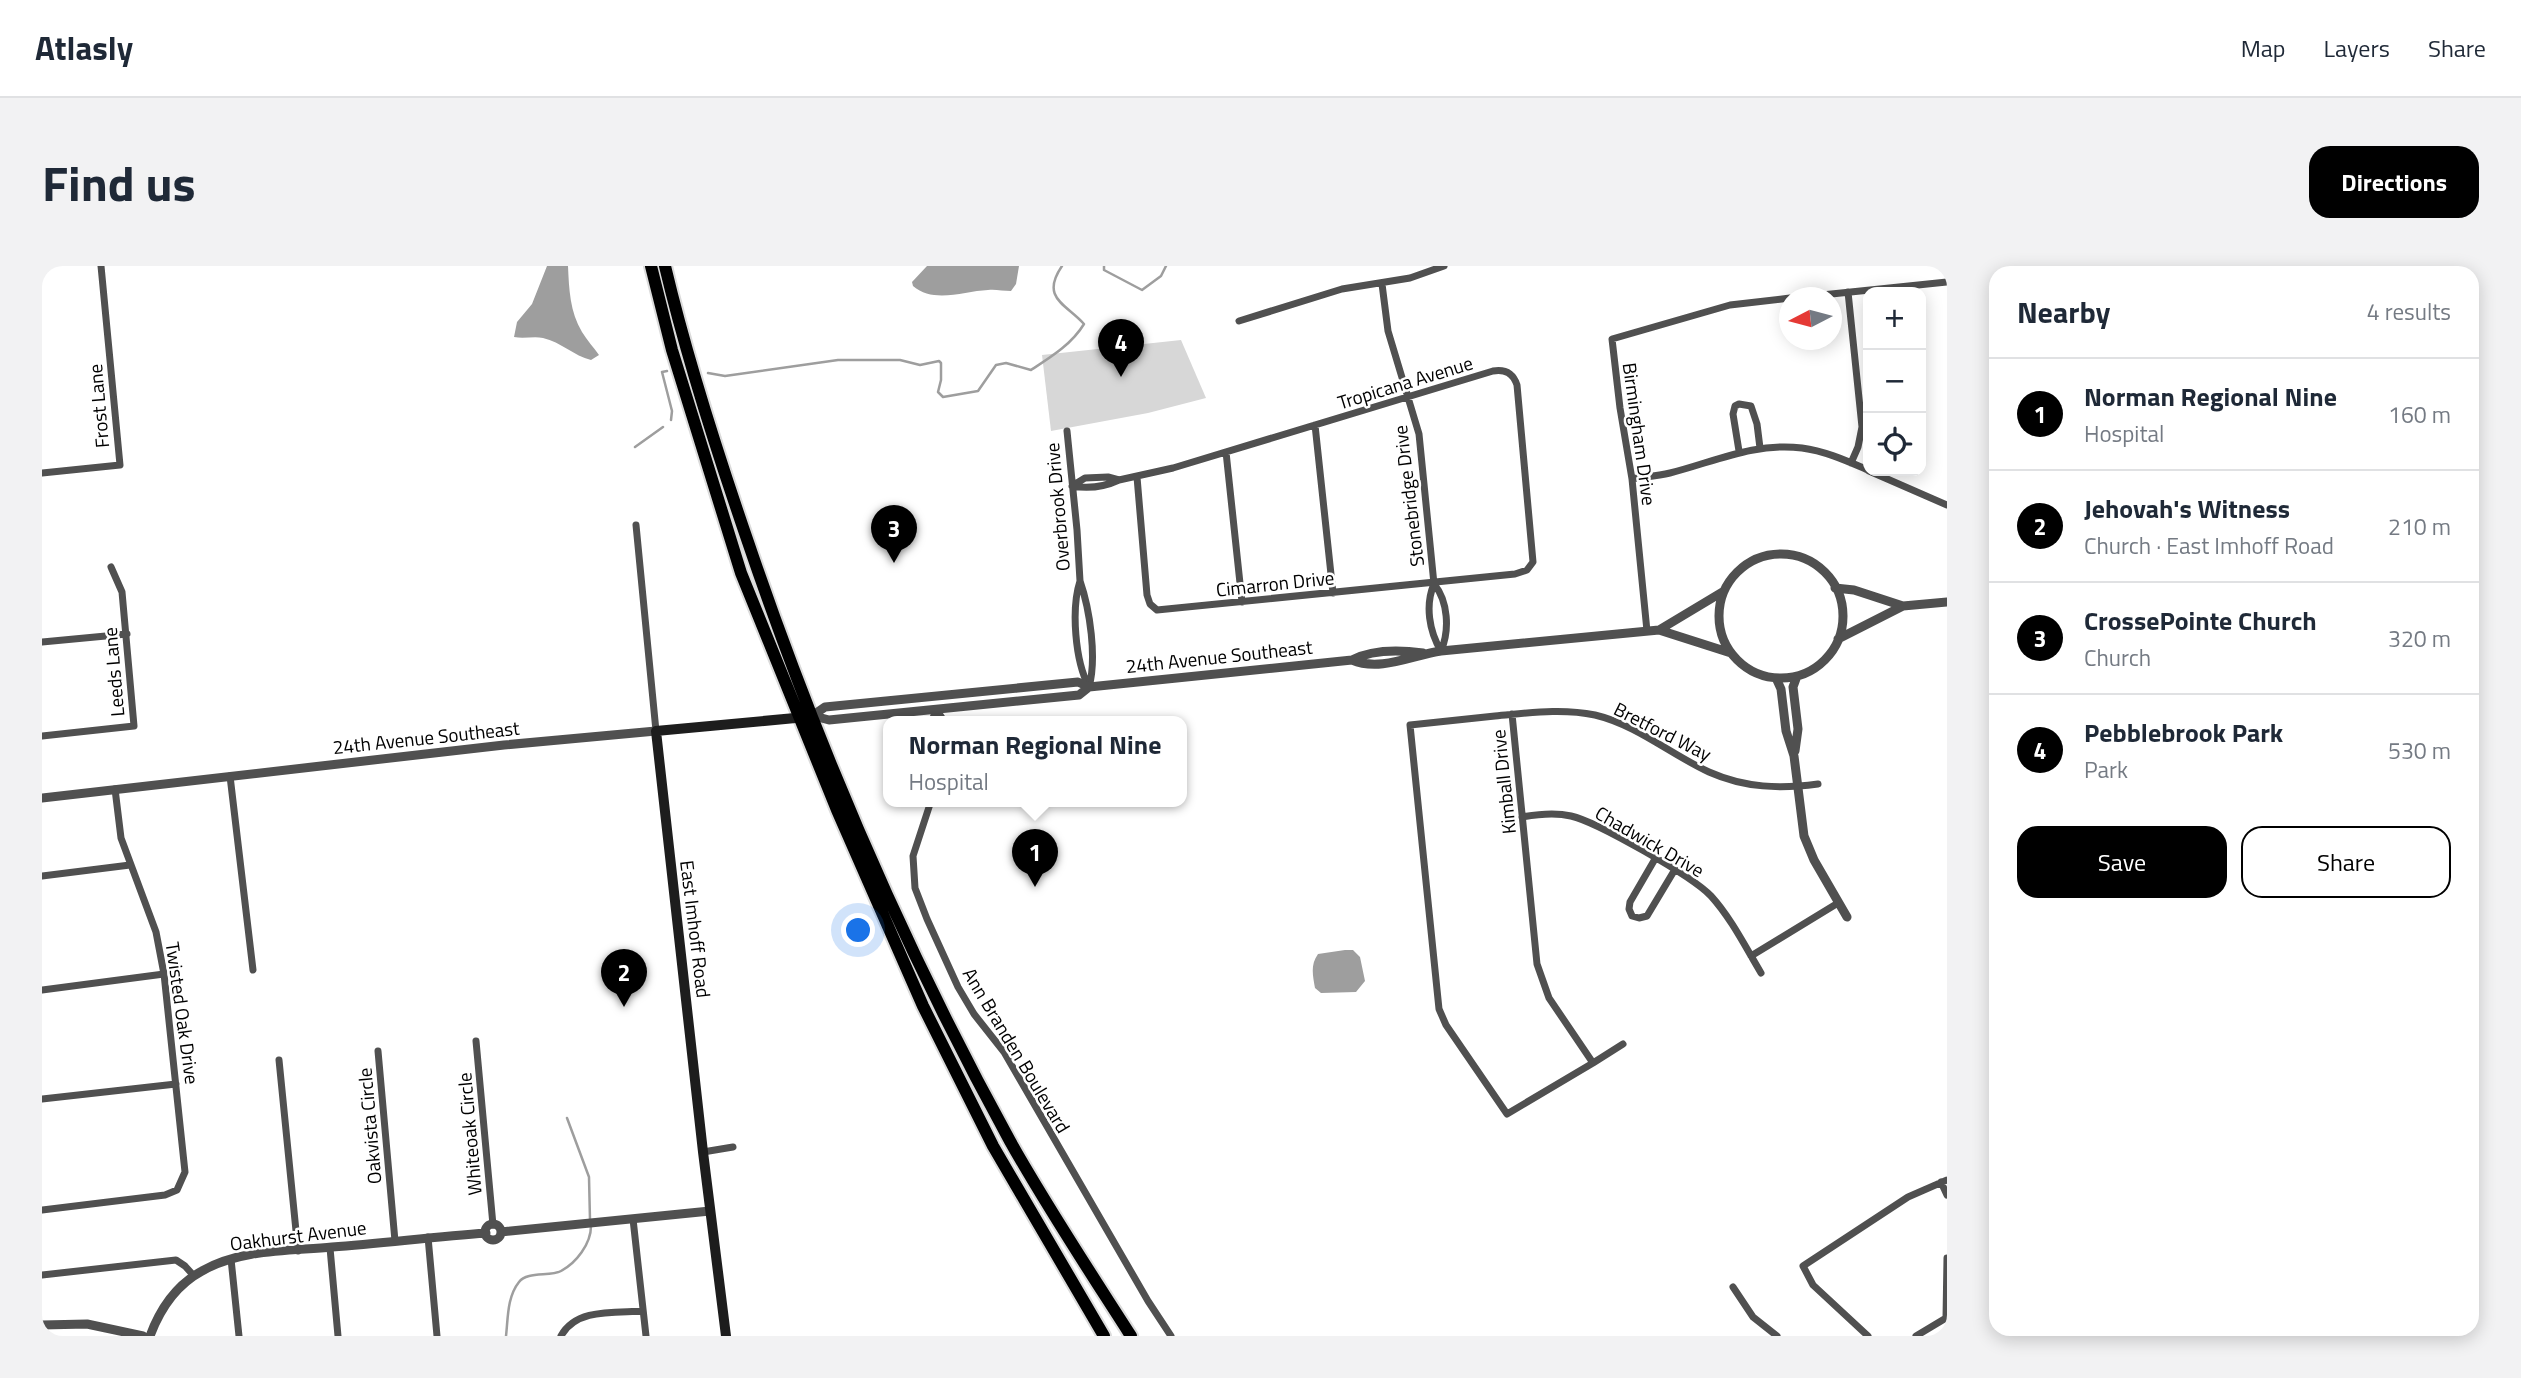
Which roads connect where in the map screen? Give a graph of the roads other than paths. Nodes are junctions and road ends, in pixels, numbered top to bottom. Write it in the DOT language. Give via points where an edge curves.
graph roads {
  1 [pos="102,266"];
  2 [pos="651,266"];
  3 [pos="665,266"];
  4 [pos="1444,266"];
  5 [pos="1947,282"];
  6 [pos="1382,284"];
  7 [pos="1848,292"];
  8 [pos="1842,293"];
  9 [pos="1779,299"];
  10 [pos="1239,321"];
  11 [pos="1408,397"];
  12 [pos="1315,425"];
  13 [pos="1066,431"];
  14 [pos="1760,448"];
  15 [pos="1226,452"];
  16 [pos="1739,452"];
  17 [pos="1851,463"];
  18 [pos="1863,468"];
  19 [pos="42,473"];
  20 [pos="1880,476"];
  21 [pos="1137,477"];
  22 [pos="1632,479"];
  23 [pos="1072,486"];
  24 [pos="1947,505"];
  25 [pos="636,525"];
  26 [pos="111,567"];
  27 [pos="1531,567"];
  28 [pos="1080,581"];
  29 [pos="1434,584"];
  30 [pos="1835,588"];
  31 [pos="1724,591"];
  32 [pos="1333,593"];
  33 [pos="1242,602"];
  34 [pos="1947,602"];
  35 [pos="1903,606"];
  36 [pos="1659,630"];
  37 [pos="1647,631"];
  38 [pos="127,634"];
  39 [pos="1838,639"];
  40 [pos="42,642"];
  41 [pos="1441,650"];
  42 [pos="1731,653"];
  43 [pos="1797,676"];
  44 [pos="1776,678"];
  45 [pos="1088,687"];
  46 [pos="936,709"];
  47 [pos="1512,714"];
  48 [pos="934,716"];
  49 [pos="941,716"];
  50 [pos="808,717"];
  51 [pos="656,731"];
  52 [pos="42,736"];
  53 [pos="1794,756"];
  54 [pos="230,776"];
  55 [pos="1818,784"];
  56 [pos="1797,787"];
  57 [pos="115,789"];
  58 [pos="42,798"];
  59 [pos="929,807"];
  60 [pos="1522,817"];
  61 [pos="1655,859"];
  62 [pos="130,865"];
  63 [pos="1674,871"];
  64 [pos="42,876"];
  65 [pos="1838,903"];
  66 [pos="1847,917"];
  67 [pos="1751,956"];
  68 [pos="253,970"];
  69 [pos="1761,973"];
  70 [pos="164,974"];
  71 [pos="42,990"];
  72 [pos="476,1041"];
  73 [pos="1623,1044"];
  74 [pos="378,1051"];
  75 [pos="279,1060"];
  76 [pos="1593,1063"];
  77 [pos="177,1084"];
  78 [pos="42,1099"];
  79 [pos="733,1147"];
  80 [pos="703,1152"];
  81 [pos="1944,1181"];
  82 [pos="1947,1195"];
  83 [pos="42,1210"];
  84 [pos="710,1211"];
  85 [pos="634,1219"];
  86 [pos="497,1228"];
  87 [pos="428,1237"];
  88 [pos="395,1241"];
  89 [pos="330,1248"];
  90 [pos="298,1251"];
  91 [pos="1947,1258"];
  92 [pos="231,1259"];
  93 [pos="42,1275"];
  94 [pos="194,1276"];
  95 [pos="1733,1287"];
  96 [pos="643,1311"];
  97 [pos="1947,1314"];
  98 [pos="42,1325"];
  99 [pos="143,1336"];
  100 [pos="150,1336"];
  101 [pos="239,1336"];
  102 [pos="338,1336"];
  103 [pos="437,1336"];
  104 [pos="561,1336"];
  105 [pos="646,1336"];
  106 [pos="726,1336"];
  107 [pos="1104,1336"];
  108 [pos="1131,1336"];
  109 [pos="1171,1336"];
  110 [pos="1777,1336"];
  111 [pos="1868,1336"];
  112 [pos="1916,1336"];
  1 -- 19 [label="street, Frost Lane" via="120,465"];
  2 -- 50 [label="highway" via="671,350 741,573"];
  3 -- 50 [label="highway" via="733,498"];
  4 -- 6 [label="street"];
  5 -- 7 [label="street, Birmingham Drive"];
  6 -- 10 [label="street" via="1342,289"];
  6 -- 11 [label="street, Stonebridge Drive" via="1388,331"];
  7 -- 8 [label="street, Birmingham Drive"];
  7 -- 17 [label="street" via="1862,427"];
  9 -- 22 [label="street, Birmingham Drive" via="1730,304 1612,339"];
  11 -- 12 [label="street, Tropicana Avenue"];
  11 -- 27 [label="street, Tropicana Avenue" via="1493,371 1513,375 1534,546"];
  11 -- 29 [label="street, Stonebridge Drive" via="1420,442"];
  12 -- 15 [label="street, Tropicana Avenue"];
  12 -- 32 [label="street"];
  13 -- 23 [label="street, Overbrook Drive"];
  14 -- 16 [label="street"];
  14 -- 16 [label="street" via="1751,406 1739,404 1733,414"];
  14 -- 17 [label="street" via="1801,448"];
  15 -- 21 [label="street, Tropicana Avenue"];
  15 -- 33 [label="street"];
  16 -- 22 [label="street"];
  17 -- 18 [label="street"];
  20 -- 24 [label="street"];
  21 -- 23 [label="street, Tropicana Avenue" via="1109,485"];
  21 -- 33 [label="street, Cimarron Drive" via="1147,595 1153,608 1162,611"];
  22 -- 37 [label="street, Birmingham Drive"];
  23 -- 28 [label="street, Overbrook Drive"];
  25 -- 51 [label="street, East Imhoff Road"];
  26 -- 38 [label="street, Leeds Lane" via="122,592"];
  27 -- 29 [label="street, Cimarron Drive" via="1515,574"];
  28 -- 45 [label="street, Overbrook Drive" via="1093,671"];
  28 -- 45 [label="street, Overbrook Drive" via="1075,612 1081,672"];
  29 -- 32 [label="street, Cimarron Drive"];
  29 -- 41 [label="street, Stonebridge Drive" via="1429,597 1432,636"];
  29 -- 41 [label="street, Stonebridge Drive" via="1443,595 1447,637"];
  30 -- 31 [label="street, 24th Avenue Southeast" via="1807,561 1773,555 1745,566"];
  30 -- 35 [label="street, 24th Avenue Southeast"];
  30 -- 39 [label="street" via="1842,617"];
  31 -- 36 [label="street, 24th Avenue Southeast"];
  31 -- 42 [label="street" via="1719,618"];
  32 -- 33 [label="street, Cimarron Drive"];
  34 -- 35 [label="street, 24th Avenue Southeast"];
  35 -- 39 [label="street, 24th Avenue Southeast"];
  36 -- 37 [label="street, 24th Avenue Southeast"];
  36 -- 42 [label="street, 24th Avenue Southeast"];
  37 -- 41 [label="street, 24th Avenue Southeast"];
  38 -- 40 [label="street"];
  38 -- 52 [label="street, Leeds Lane" via="134,726"];
  39 -- 43 [label="street, 24th Avenue Southeast" via="1820,664"];
  41 -- 45 [label="street, 24th Avenue Southeast" via="1365,653 1352,660"];
  42 -- 44 [label="street, 24th Avenue Southeast" via="1751,671"];
  43 -- 44 [label="street, 24th Avenue Southeast"];
  43 -- 53 [label="street" via="1793,687 1798,729"];
  44 -- 53 [label="street"];
  45 -- 46 [label="street, 24th Avenue Southeast" via="1080,695"];
  45 -- 50 [label="street, 24th Avenue Southeast" via="1078,682 825,708"];
  46 -- 48 [label="street"];
  46 -- 49 [label="street"];
  46 -- 50 [label="street, 24th Avenue Southeast" via="830,720"];
  47 -- 56 [label="street, Bretford Way" via="1556,710 1596,716 1632,729 1723,777 1753,786"];
  47 -- 60 [label="street, Kimball Drive"];
  47 -- 76 [label="street, Bretford Way" via="1410,725 1439,1009 1507,1114"];
  50 -- 51 [label="main road, 24th Avenue Southeast"];
  50 -- 107 [label="highway" via="878,904 935,1030 992,1146"];
  50 -- 108 [label="highway" via="862,841 981,1086 1011,1143"];
  51 -- 54 [label="street, 24th Avenue Southeast"];
  51 -- 80 [label="main road, East Imhoff Road"];
  53 -- 56 [label="street"];
  54 -- 57 [label="street, 24th Avenue Southeast"];
  54 -- 68 [label="street"];
  55 -- 56 [label="street, Bretford Way"];
  56 -- 65 [label="street" via="1808,847"];
  57 -- 58 [label="street, 24th Avenue Southeast"];
  57 -- 62 [label="street, Twisted Oak Drive" via="121,838"];
  59 -- 109 [label="street, Ann Branden Boulevard" via="913,856 915,888 958,987 1004,1052"];
  60 -- 61 [label="street, Chadwick Drive" via="1574,816"];
  60 -- 76 [label="street, Kimball Drive" via="1537,964 1549,998"];
  61 -- 63 [label="street, Chadwick Drive"];
  61 -- 63 [label="street" via="1630,902 1632,916 1647,916"];
  62 -- 64 [label="street"];
  62 -- 70 [label="street, Twisted Oak Drive" via="156,932"];
  63 -- 67 [label="street, Chadwick Drive" via="1713,899"];
  65 -- 66 [label="street"];
  65 -- 67 [label="street"];
  67 -- 69 [label="street, Chadwick Drive"];
  70 -- 71 [label="street"];
  70 -- 77 [label="street, Twisted Oak Drive"];
  72 -- 86 [label="street, Whiteoak Circle"];
  73 -- 76 [label="street"];
  74 -- 88 [label="street, Oakvista Circle"];
  75 -- 90 [label="street"];
  77 -- 78 [label="street"];
  77 -- 83 [label="street, Twisted Oak Drive" via="185,1172 177,1189 165,1195"];
  79 -- 80 [label="street"];
  80 -- 84 [label="main road, East Imhoff Road"];
  81 -- 82 [label="street"];
  81 -- 111 [label="street" via="1908,1197 1803,1266 1813,1285"];
  84 -- 85 [label="street"];
  84 -- 106 [label="main road, East Imhoff Road"];
  85 -- 86 [label="street"];
  85 -- 96 [label="street"];
  86 -- 87 [label="street, Oakhurst Avenue" via="488,1227 486,1233"];
  87 -- 88 [label="street, Oakhurst Avenue"];
  87 -- 103 [label="street"];
  88 -- 89 [label="street, Oakhurst Avenue"];
  89 -- 90 [label="street, Oakhurst Avenue"];
  89 -- 102 [label="street"];
  90 -- 92 [label="street, Oakhurst Avenue"];
  91 -- 97 [label="street"];
  92 -- 94 [label="street, Oakhurst Avenue"];
  92 -- 101 [label="street"];
  93 -- 94 [label="street" via="176,1260"];
  94 -- 100 [label="street, Oakhurst Avenue" via="173,1294"];
  95 -- 110 [label="street" via="1753,1317"];
  96 -- 104 [label="street" via="584,1316 566,1327"];
  96 -- 105 [label="street"];
  97 -- 112 [label="street"];
  98 -- 99 [label="street" via="87,1324"];
}
